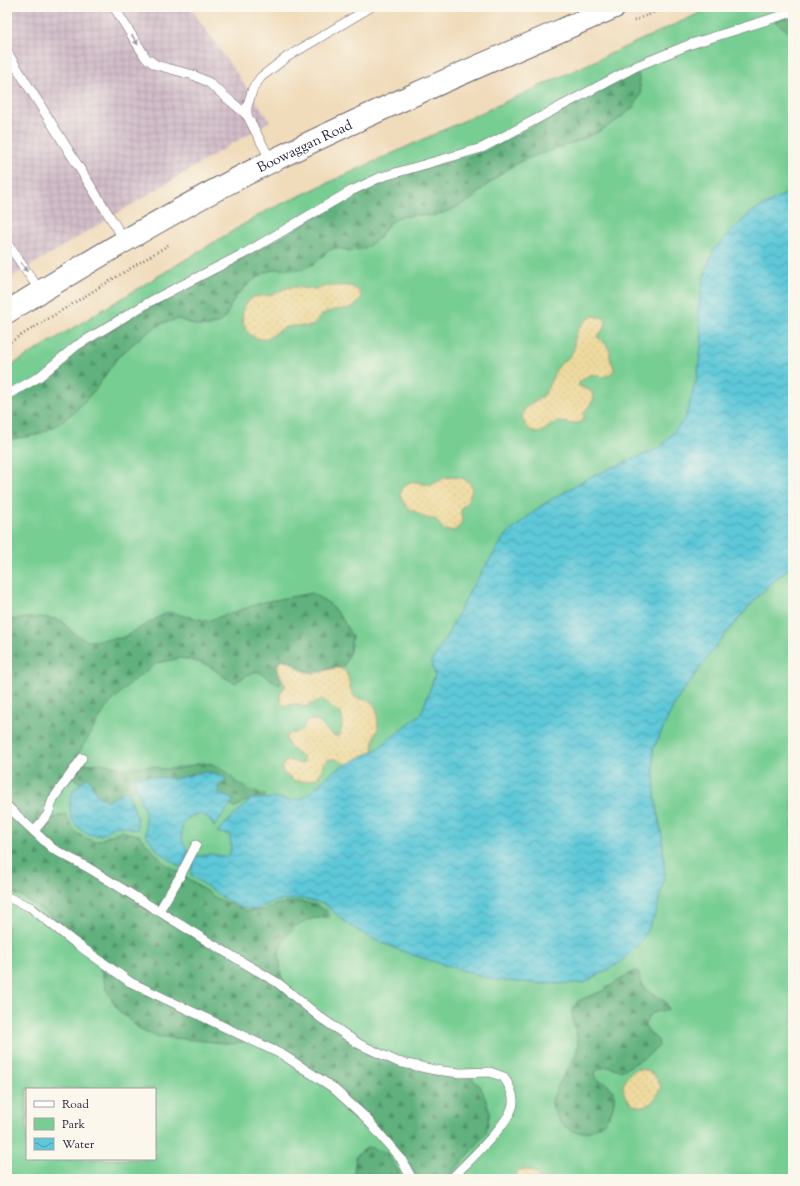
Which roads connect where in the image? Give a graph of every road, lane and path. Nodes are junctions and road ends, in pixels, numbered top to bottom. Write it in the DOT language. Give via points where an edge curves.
graph roads {
  1 [pos="114,7"];
  2 [pos="371,7"];
  3 [pos="615,7"];
  4 [pos="667,7"];
  5 [pos="793,12"];
  6 [pos="633,22"];
  7 [pos="7,52"];
  8 [pos="247,115"];
  9 [pos="271,162"];
  10 [pos="125,241"];
  11 [pos="7,243"];
  12 [pos="172,243"];
  13 [pos="41,292"];
  14 [pos="7,312"];
  15 [pos="7,344"];
  16 [pos="7,395"];
  17 [pos="82,758"];
  18 [pos="7,806"];
  19 [pos="34,831"];
  20 [pos="196,846"];
  21 [pos="7,897"];
  22 [pos="159,911"];
  23 [pos="412,1178"];
  24 [pos="451,1179"];
  1 -- 8 [label="lane, one-way" via="146,58 208,82"];
  2 -- 8 [label="lane" via="287,57 261,77 253,88"];
  3 -- 9 [label="main road, Boowaggan Road" via="447,80"];
  4 -- 6 [label="path"];
  5 -- 16 [label="lane" via="691,44 637,66 482,148 381,177 351,191 247,252 151,301 76,346 39,377"];
  7 -- 10 [label="lane"];
  8 -- 9 [label="lane"];
  9 -- 10 [label="main road, Boowaggan Road"];
  10 -- 13 [label="main road, Boowaggan Road"];
  11 -- 13 [label="lane, one-way"];
  12 -- 15 [label="path"];
  13 -- 14 [label="main road, Boowaggan Road"];
  17 -- 19 [label="lane" via="53,799 48,814"];
  18 -- 19 [label="lane"];
  19 -- 22 [label="lane" via="52,849"];
  20 -- 22 [label="lane"];
  21 -- 23 [label="lane" via="30,907 130,982 283,1055 332,1087 365,1117 401,1159"];
  22 -- 24 [label="lane" via="278,983 321,1018 372,1050 398,1062 435,1070 460,1073 490,1072 504,1078 512,1091 513,1104 509,1116"];
}
